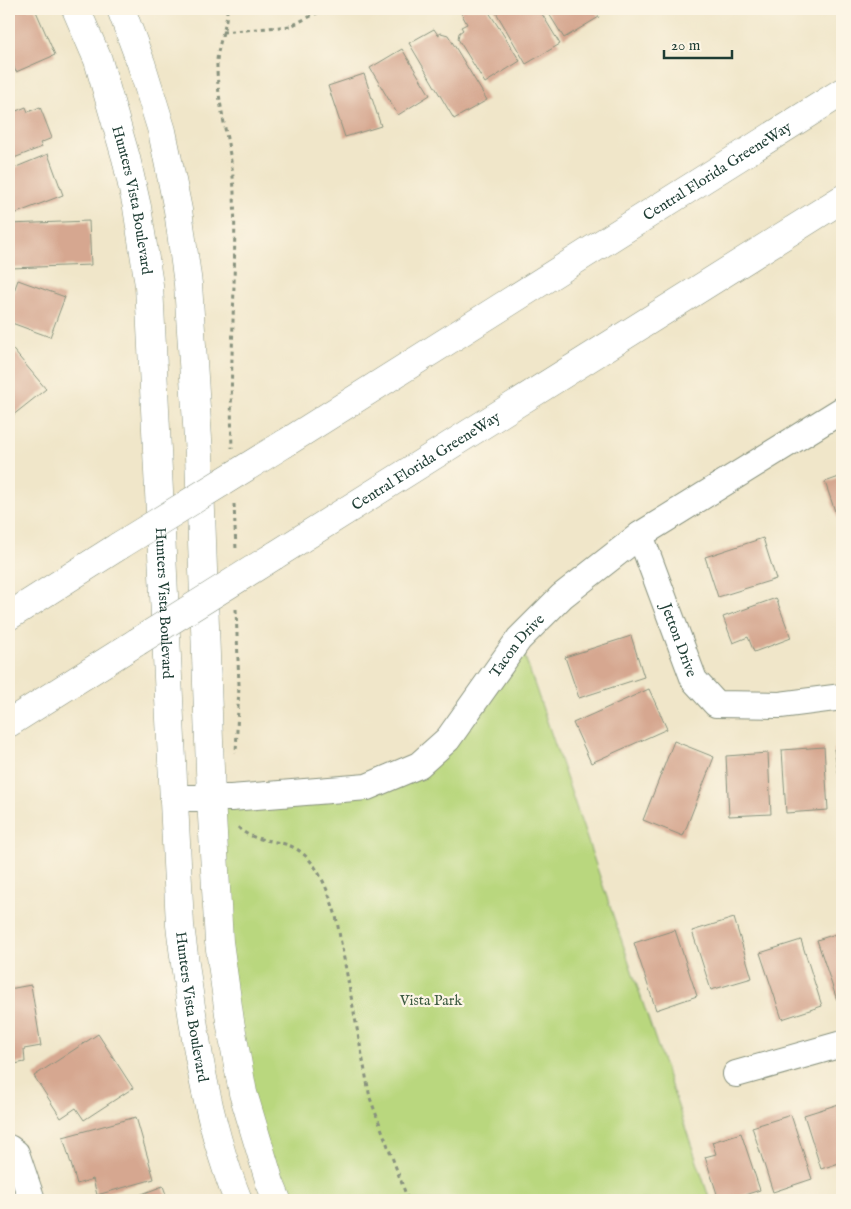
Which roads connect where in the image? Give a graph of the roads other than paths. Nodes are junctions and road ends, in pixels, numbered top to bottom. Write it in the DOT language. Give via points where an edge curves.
graph roads {
  1 [pos="76,9"];
  2 [pos="121,9"];
  3 [pos="842,92"];
  4 [pos="842,199"];
  5 [pos="842,410"];
  6 [pos="640,535"];
  7 [pos="9,616"];
  8 [pos="842,697"];
  9 [pos="9,723"];
  10 [pos="174,798"];
  11 [pos="221,798"];
  12 [pos="842,1044"];
  13 [pos="736,1074"];
  14 [pos="9,1148"];
  15 [pos="32,1200"];
  16 [pos="238,1200"];
  17 [pos="277,1200"];
  1 -- 10 [label="main road, Hunters Vista Boulevard" via="98,60 126,158 149,285"];
  2 -- 11 [label="main road" via="162,131 178,210 188,284"];
  3 -- 7 [label="main road, Central Florida GreeneWay, bridge"];
  4 -- 9 [label="main road, Central Florida GreeneWay, bridge"];
  5 -- 6 [label="street, Tacon Drive"];
  6 -- 8 [label="street, Jetton Drive" via="694,680 716,704 780,705"];
  6 -- 11 [label="street, Tacon Drive" via="562,596 519,639 448,739 419,764 367,787"];
  10 -- 11 [label="street, Tacon Drive"];
  10 -- 16 [label="main road, Hunters Vista Boulevard" via="180,925 194,1027 210,1114"];
  11 -- 17 [label="main road" via="219,942 230,1021 243,1093"];
  12 -- 13 [label="street"];
  14 -- 15 [label="street" via="16,1153"];
}
